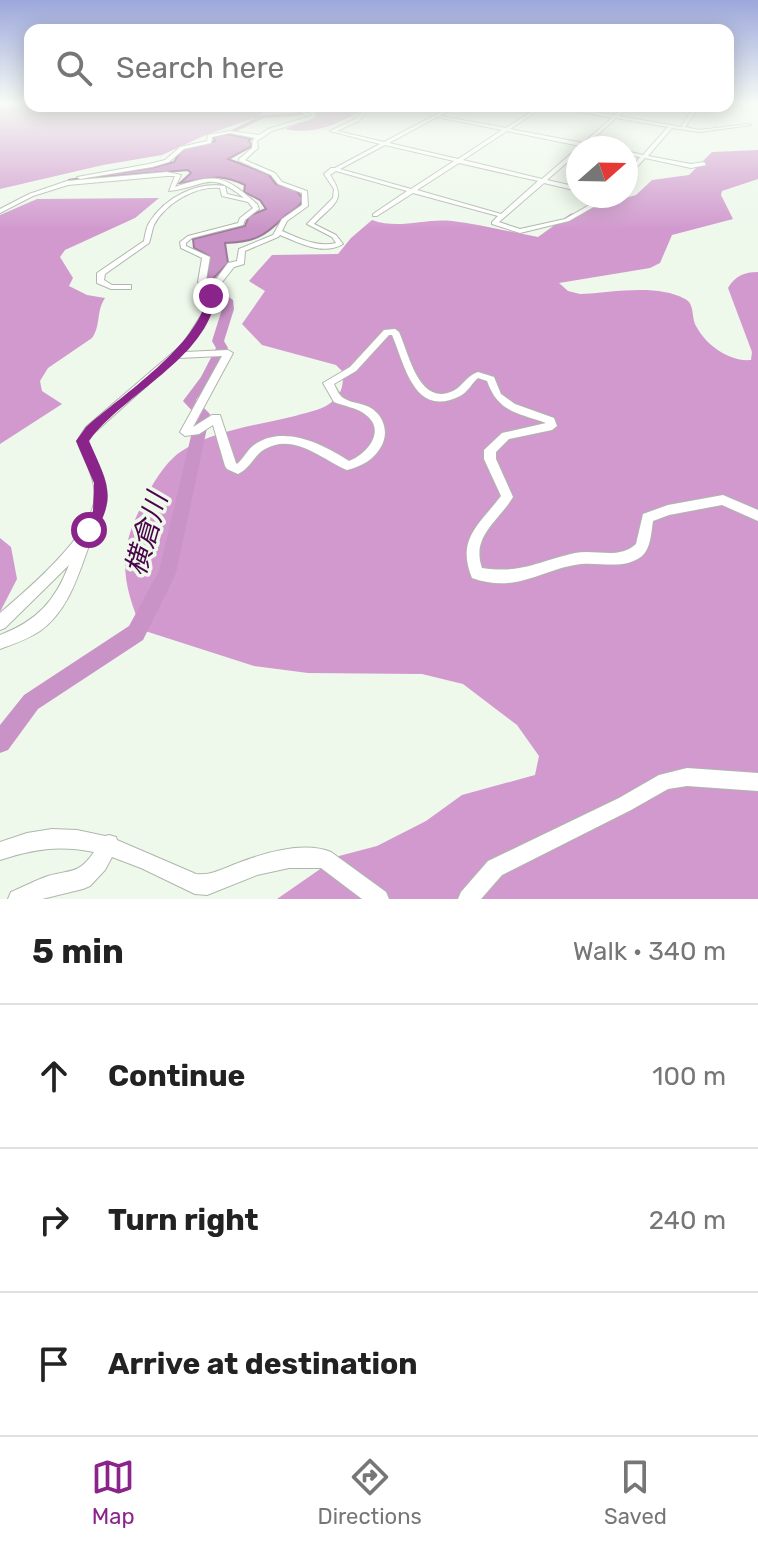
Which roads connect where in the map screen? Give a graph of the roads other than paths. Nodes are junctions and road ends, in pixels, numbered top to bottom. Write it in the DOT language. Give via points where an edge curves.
graph roads {
  1 [pos="193,146"];
  2 [pos="255,146"];
  3 [pos="376,146"];
  4 [pos="393,146"];
  5 [pos="480,146"];
  6 [pos="652,146"];
  7 [pos="638,155"];
  8 [pos="643,156"];
  9 [pos="456,161"];
  10 [pos="566,161"];
  11 [pos="638,162"];
  12 [pos="704,164"];
  13 [pos="333,169"];
  14 [pos="543,181"];
  15 [pos="67,183"];
  16 [pos="566,186"];
  17 [pos="412,191"];
  18 [pos="255,205"];
  19 [pos="588,208"];
  20 [pos="0,211"];
  21 [pos="375,215"];
  22 [pos="503,216"];
  23 [pos="278,232"];
  24 [pos="128,287"];
  25 [pos="212,290"];
  26 [pos="177,355"];
  27 [pos="758,516"];
  28 [pos="89,530"];
  29 [pos="0,623"];
  30 [pos="0,642"];
  31 [pos="758,782"];
  32 [pos="109,844"];
  33 [pos="0,851"];
  34 [pos="18,899"];
  35 [pos="379,899"];
  36 [pos="468,899"];
  1 -- 15 [label="street" via="177,150 167,161"];
  2 -- 23 [label="street" via="242,162 302,189 307,198"];
  3 -- 13 [label="street"];
  4 -- 9 [label="street"];
  5 -- 9 [label="street"];
  6 -- 8 [label="street"];
  7 -- 8 [label="street"];
  8 -- 11 [label="street"];
  8 -- 12 [label="street"];
  9 -- 14 [label="street"];
  9 -- 17 [label="street"];
  10 -- 14 [label="street"];
  13 -- 17 [label="street"];
  13 -- 23 [label="street" via="326,178 337,189 336,198 310,224 340,244 320,247"];
  14 -- 16 [label="street"];
  14 -- 22 [label="street"];
  15 -- 18 [label="street" via="175,174 171,190 204,180 224,181"];
  15 -- 20 [label="street"];
  17 -- 21 [label="street"];
  17 -- 22 [label="street"];
  18 -- 24 [label="street" via="224,194 219,185 190,190 152,222 147,242 101,273 102,284"];
  18 -- 25 [label="street" via="241,224 183,242 183,247 206,257 202,282"];
  19 -- 22 [label="street" via="567,220 520,231 494,223"];
  23 -- 25 [label="street" via="241,250 241,262 231,265"];
  25 -- 26 [label="street" via="210,309"];
  26 -- 27 [label="street" via="228,353 185,432 216,418 231,466 238,469 258,447 277,441 305,444 347,466 372,452 379,440 378,422 369,411 338,400 328,383 353,369 387,332 395,332 413,381 425,393 451,396 478,375 491,379 497,396 511,407 550,421 552,426 506,436 490,450 507,497 473,543 470,558 477,574 509,579 577,558 626,559 642,547 647,518 668,510 723,500"];
  26 -- 28 [label="street" via="82,441 100,483 100,512"];
  28 -- 29 [label="street"];
  28 -- 30 [label="street" via="51,614 33,630"];
  31 -- 36 [label="street" via="687,777 665,781 495,868"];
  32 -- 33 [label="street" via="76,838"];
  32 -- 34 [label="street" via="83,879"];
  32 -- 35 [label="street" via="207,885 257,865 289,858 324,859"];
}
